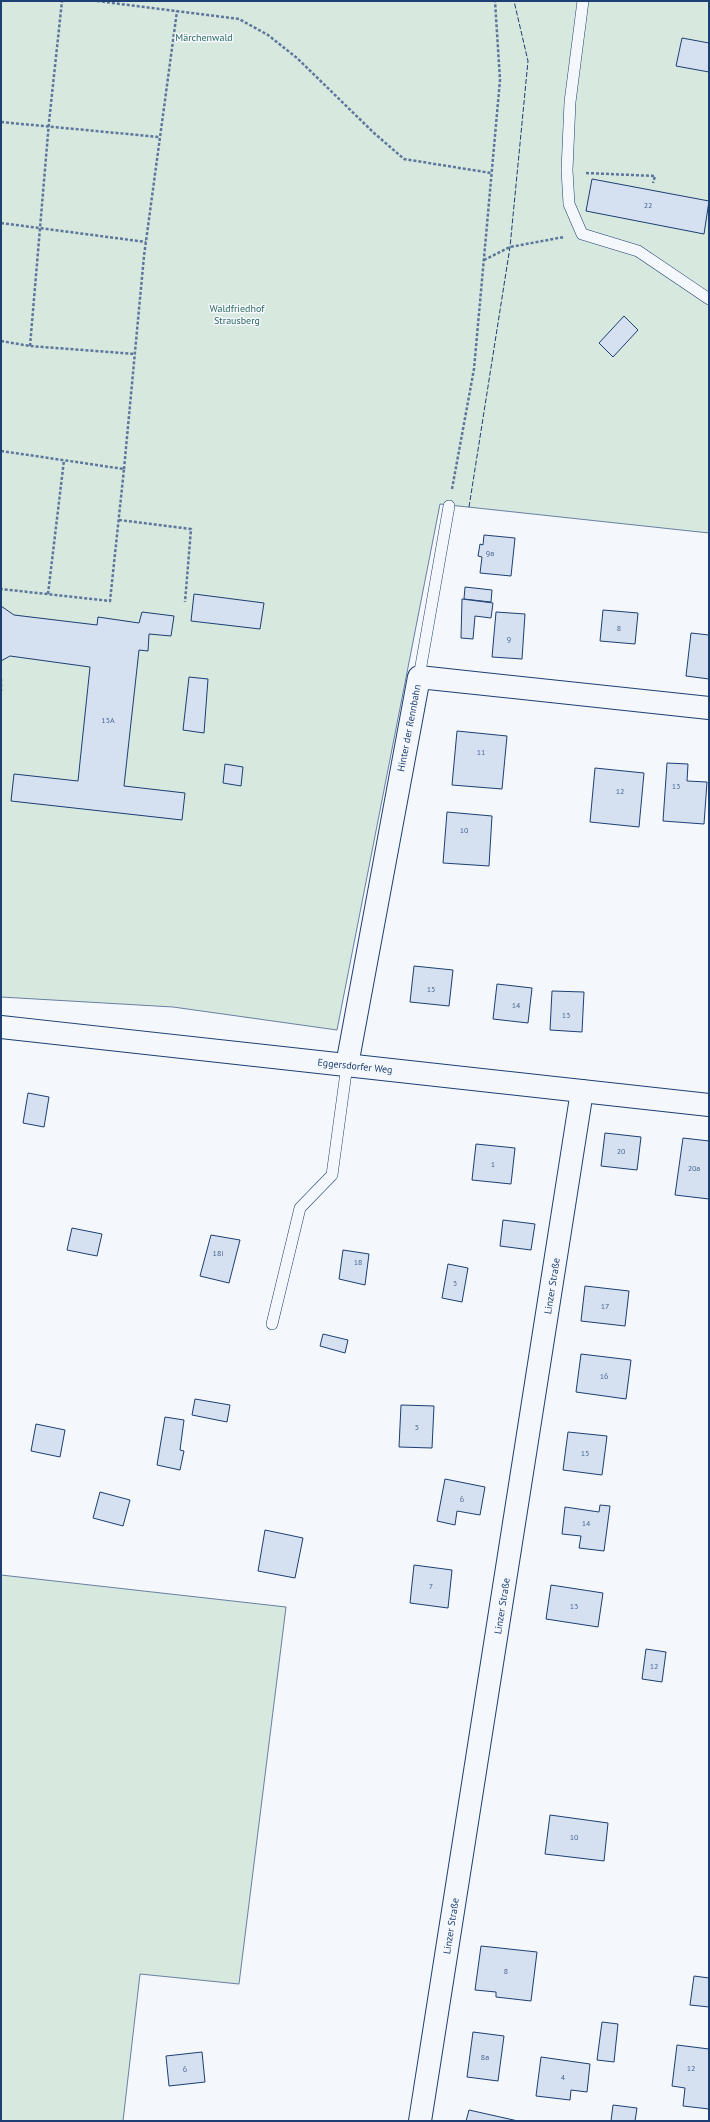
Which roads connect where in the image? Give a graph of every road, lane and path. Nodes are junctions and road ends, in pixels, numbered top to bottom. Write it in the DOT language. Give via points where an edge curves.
graph roads {
  1 [pos="62,1"];
  2 [pos="98,1"];
  3 [pos="495,1"];
  4 [pos="584,1"];
  5 [pos="177,11"];
  6 [pos="1,122"];
  7 [pos="49,126"];
  8 [pos="159,137"];
  9 [pos="491,173"];
  10 [pos="568,175"];
  11 [pos="653,183"];
  12 [pos="1,223"];
  13 [pos="40,229"];
  14 [pos="582,234"];
  15 [pos="146,242"];
  16 [pos="484,260"];
  17 [pos="709,299"];
  18 [pos="1,341"];
  19 [pos="30,346"];
  20 [pos="135,354"];
  21 [pos="1,451"];
  22 [pos="64,460"];
  23 [pos="124,469"];
  24 [pos="449,506"];
  25 [pos="119,520"];
  26 [pos="1,589"];
  27 [pos="48,594"];
  28 [pos="185,602"];
  29 [pos="419,677"];
  30 [pos="1,679"];
  31 [pos="1,691"];
  32 [pos="709,708"];
  33 [pos="1,1027"];
  34 [pos="347,1065"];
  35 [pos="582,1091"];
  36 [pos="709,1105"];
  37 [pos="272,1324"];
  38 [pos="420,2121"];
  1 -- 7 [label="path"];
  2 -- 5 [label="path"];
  3 -- 9 [label="path" via="500,80"];
  4 -- 10 [label="lane" via="570,102"];
  5 -- 8 [label="path"];
  5 -- 9 [label="path" via="240,18 268,35 297,58 404,159"];
  6 -- 7 [label="path"];
  7 -- 8 [label="path"];
  7 -- 13 [label="path"];
  8 -- 15 [label="path"];
  9 -- 16 [label="path"];
  10 -- 11 [label="path" via="579,172 655,176"];
  10 -- 14 [label="lane" via="569,204"];
  12 -- 13 [label="path"];
  13 -- 15 [label="path"];
  13 -- 19 [label="path"];
  14 -- 16 [label="path" via="510,247"];
  14 -- 17 [label="lane" via="638,251"];
  15 -- 20 [label="path"];
  16 -- 24 [label="path" via="474,369"];
  18 -- 19 [label="path"];
  19 -- 20 [label="path"];
  20 -- 23 [label="path"];
  21 -- 22 [label="path"];
  22 -- 23 [label="path"];
  22 -- 27 [label="path"];
  23 -- 25 [label="path"];
  24 -- 29 [label="lane"];
  25 -- 27 [label="path" via="110,601"];
  25 -- 28 [label="path" via="192,530"];
  26 -- 27 [label="path"];
  29 -- 32 [label="street, Hinter der Rennbahn"];
  29 -- 34 [label="street, Hinter der Rennbahn"];
  30 -- 31 [label="path"];
  33 -- 34 [label="street, Eggersdorfer Weg"];
  34 -- 35 [label="street, Eggersdorfer Weg"];
  34 -- 37 [label="lane" via="332,1175 300,1208"];
  35 -- 36 [label="street, Eggersdorfer Weg"];
  35 -- 38 [label="street, Linzer Straße"];
}
